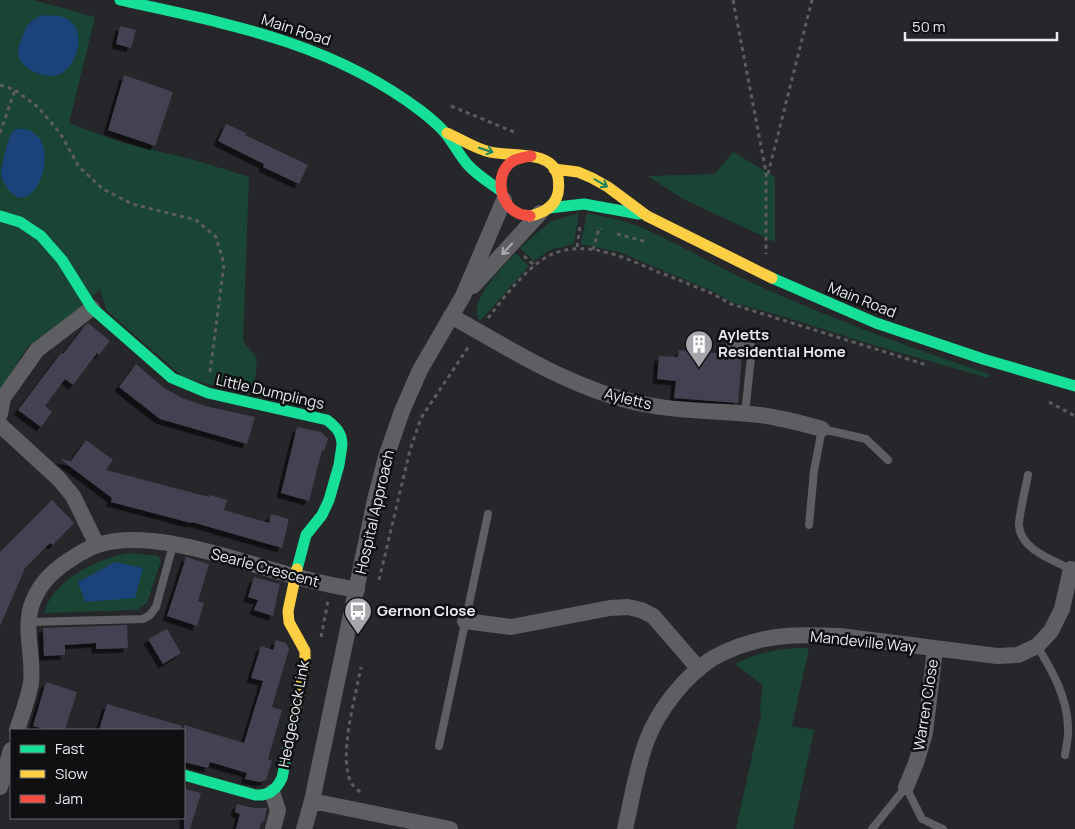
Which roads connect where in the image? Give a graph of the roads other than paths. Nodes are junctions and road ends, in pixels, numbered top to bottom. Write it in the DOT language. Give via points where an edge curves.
graph roads {
  1 [pos="120,0"];
  2 [pos="151,4"];
  3 [pos="444,132"];
  4 [pos="531,156"];
  5 [pos="554,169"];
  6 [pos="502,195"];
  7 [pos="545,211"];
  8 [pos="0,216"];
  9 [pos="647,216"];
  10 [pos="463,296"];
  11 [pos="92,308"];
  12 [pos="451,316"];
  13 [pos="730,345"];
  14 [pos="1075,386"];
  15 [pos="0,414"];
  16 [pos="745,414"];
  17 [pos="0,424"];
  18 [pos="822,429"];
  19 [pos="888,460"];
  20 [pos="1028,475"];
  21 [pos="488,514"];
  22 [pos="809,525"];
  23 [pos="97,545"];
  24 [pos="174,545"];
  25 [pos="1071,569"];
  26 [pos="295,577"];
  27 [pos="357,590"];
  28 [pos="465,621"];
  29 [pos="29,622"];
  30 [pos="1037,646"];
  31 [pos="935,649"];
  32 [pos="699,669"];
  33 [pos="17,729"];
  34 [pos="438,746"];
  35 [pos="10,753"];
  36 [pos="1065,755"];
  37 [pos="185,775"];
  38 [pos="0,787"];
  39 [pos="906,787"];
  40 [pos="272,792"];
  41 [pos="312,801"];
  42 [pos="396,824"];
  43 [pos="272,829"];
  44 [pos="304,829"];
  45 [pos="450,829"];
  46 [pos="625,829"];
  47 [pos="872,829"];
  48 [pos="943,829"];
  1 -- 2 [label="main road, Main Road"];
  2 -- 3 [label="main road, Main Road" via="334,58 393,90"];
  3 -- 4 [label="main road, Main Road, one-way" via="489,152"];
  3 -- 6 [label="main road, Main Road" via="472,169"];
  4 -- 5 [label="main road, Main Road" via="548,162"];
  4 -- 6 [label="main road" via="517,159 505,169 500,184"];
  5 -- 7 [label="main road" via="559,180 558,195"];
  5 -- 9 [label="main road, Main Road, one-way" via="578,172 592,178"];
  6 -- 7 [label="main road, Main Road" via="513,210 520,213 533,215"];
  6 -- 10 [label="street, Hospital Approach"];
  7 -- 9 [label="main road, Main Road" via="584,204"];
  7 -- 10 [label="street, Hospital Approach, one-way"];
  8 -- 11 [label="main road, Little Dumplings" via="20,222 41,236 62,260"];
  9 -- 14 [label="main road, Main Road" via="766,276 876,323"];
  10 -- 12 [label="street, Hospital Approach"];
  11 -- 15 [label="street" via="36,350 3,398"];
  11 -- 26 [label="main road, Little Dumplings" via="172,378 188,386 327,420 336,427 342,436 343,451 328,506 309,528"];
  12 -- 16 [label="street, Ayletts" via="574,382 616,398 667,408"];
  12 -- 27 [label="street, Hospital Approach" via="420,370 389,448"];
  13 -- 16 [label="lane" via="752,347"];
  16 -- 18 [label="street, Ayletts"];
  17 -- 23 [label="street" via="68,490"];
  18 -- 19 [label="lane" via="866,439"];
  18 -- 22 [label="lane"];
  20 -- 25 [label="lane" via="1019,524 1024,540 1040,553"];
  21 -- 28 [label="lane"];
  23 -- 24 [label="street, Searle Crescent" via="118,540 142,540"];
  23 -- 29 [label="street, Searle Crescent" via="48,577 31,607"];
  24 -- 26 [label="street, Searle Crescent"];
  24 -- 29 [label="lane" via="156,607 143,619"];
  25 -- 30 [label="street, Mandeville Way" via="1062,609 1051,631"];
  26 -- 27 [label="street, Searle Crescent"];
  26 -- 40 [label="main road, Hedgecock Link" via="289,622 305,651 305,665 282,778"];
  27 -- 41 [label="street, Hospital Approach"];
  28 -- 32 [label="street" via="510,627 628,607 653,616"];
  28 -- 34 [label="lane"];
  29 -- 33 [label="street, Searle Crescent" via="31,682"];
  30 -- 31 [label="street, Mandeville Way" via="1018,655 997,656"];
  30 -- 36 [label="lane" via="1063,697 1068,728"];
  31 -- 32 [label="street, Mandeville Way" via="840,636 786,636 734,649 713,658"];
  31 -- 39 [label="street, Warren Close" via="925,733"];
  32 -- 46 [label="street, Mandeville Way" via="678,689 647,738"];
  35 -- 38 [label="street"];
  37 -- 40 [label="main road" via="254,795"];
  39 -- 47 [label="lane"];
  39 -- 48 [label="lane" via="922,820"];
  40 -- 43 [label="street" via="278,810"];
  41 -- 42 [label="street"];
  41 -- 44 [label="street, Hospital Approach"];
  42 -- 45 [label="street"];
}
